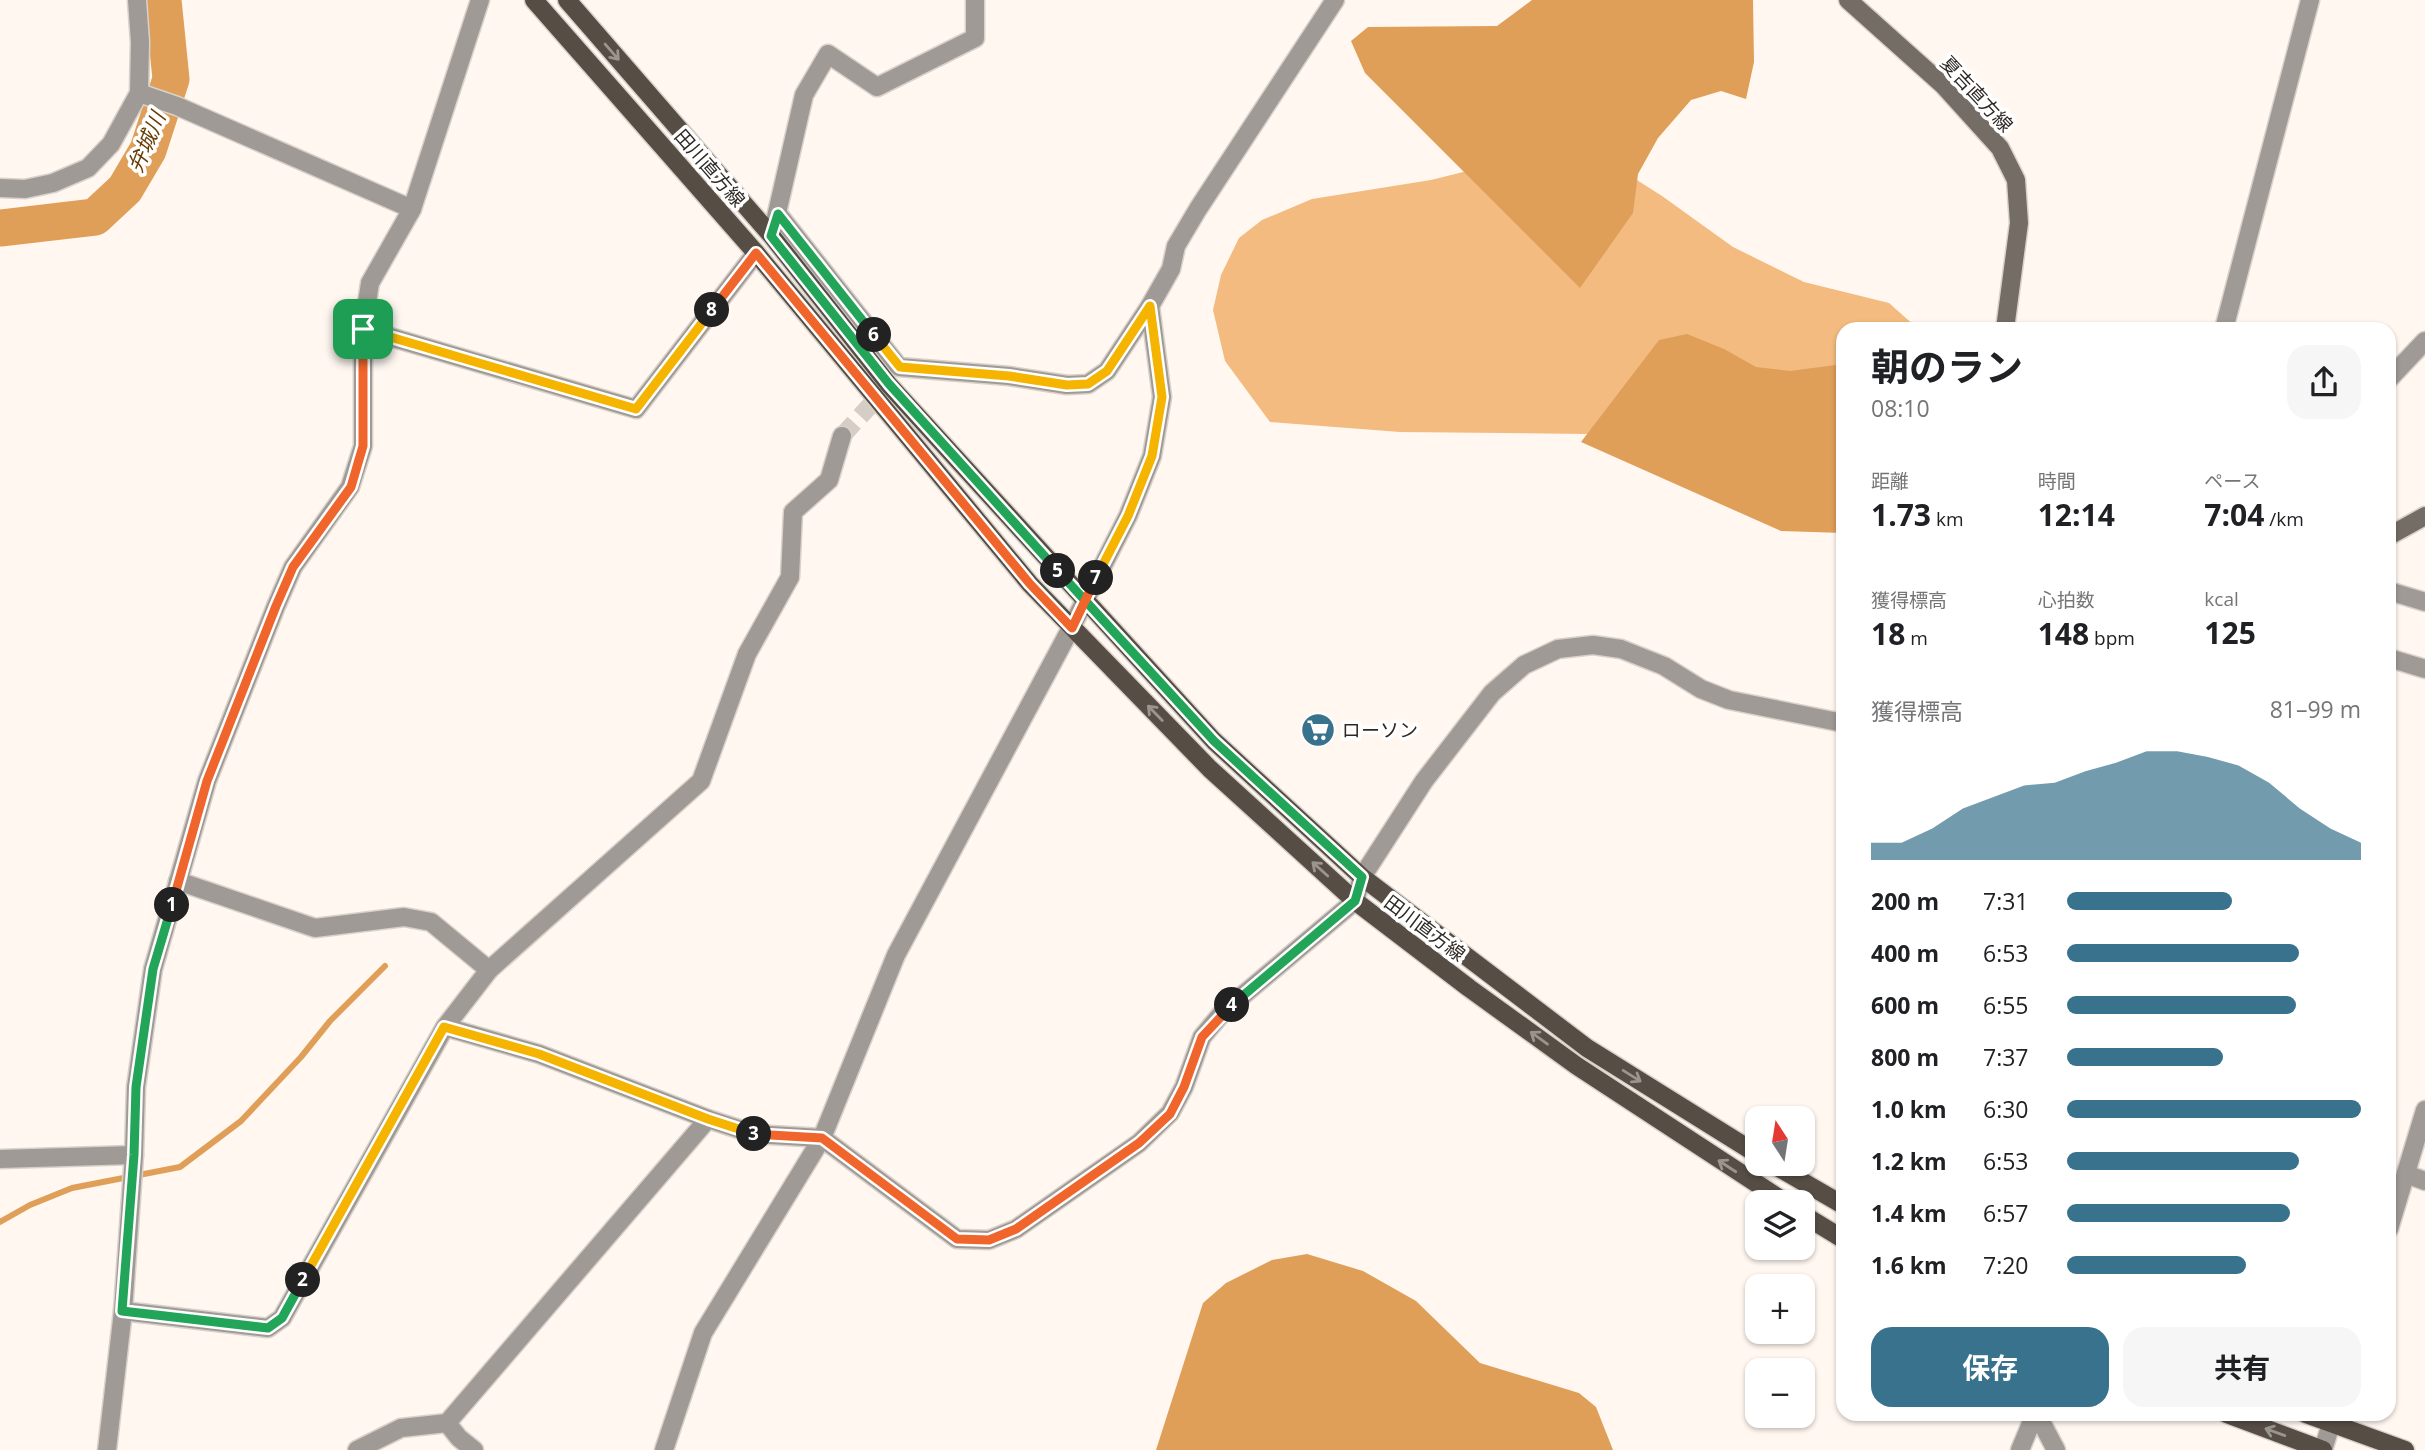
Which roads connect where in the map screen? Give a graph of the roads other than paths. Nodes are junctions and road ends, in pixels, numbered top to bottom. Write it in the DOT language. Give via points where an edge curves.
graph roads {
  1 [pos="137,0"];
  2 [pos="480,0"];
  3 [pos="534,0"];
  4 [pos="567,0"];
  5 [pos="975,0"];
  6 [pos="1335,0"];
  7 [pos="1848,0"];
  8 [pos="2310,0"];
  9 [pos="143,94"];
  10 [pos="0,188"];
  11 [pos="412,209"];
  12 [pos="778,214"];
  13 [pos="771,236"];
  14 [pos="756,253"];
  15 [pos="1150,306"];
  16 [pos="2005,322"];
  17 [pos="2226,322"];
  18 [pos="363,329"];
  19 [pos="2425,341"];
  20 [pos="900,367"];
  21 [pos="2396,372"];
  22 [pos="889,384"];
  23 [pos="842,436"];
  24 [pos="2425,516"];
  25 [pos="2396,532"];
  26 [pos="2396,593"];
  27 [pos="1084,601"];
  28 [pos="2425,602"];
  29 [pos="1072,628"];
  30 [pos="2396,660"];
  31 [pos="2425,668"];
  32 [pos="1836,722"];
  33 [pos="1362,877"];
  34 [pos="178,881"];
  35 [pos="1355,901"];
  36 [pos="489,970"];
  37 [pos="444,1027"];
  38 [pos="2425,1110"];
  39 [pos="708,1119"];
  40 [pos="822,1138"];
  41 [pos="1745,1147"];
  42 [pos="134,1155"];
  43 [pos="0,1159"];
  44 [pos="2406,1174"];
  45 [pos="1793,1176"];
  46 [pos="2425,1181"];
  47 [pos="1767,1190"];
  48 [pos="1836,1201"];
  49 [pos="2396,1206"];
  50 [pos="1815,1221"];
  51 [pos="1836,1235"];
  52 [pos="122,1311"];
  53 [pos="2033,1421"];
  54 [pos="2040,1421"];
  55 [pos="2246,1421"];
  56 [pos="2332,1421"];
  57 [pos="2338,1421"];
  58 [pos="447,1423"];
  59 [pos="107,1450"];
  60 [pos="357,1450"];
  61 [pos="474,1450"];
  62 [pos="664,1450"];
  63 [pos="2020,1450"];
  64 [pos="2056,1450"];
  65 [pos="2323,1450"];
  66 [pos="2405,1450"];
  1 -- 9 [label="street"];
  2 -- 11 [label="street"];
  3 -- 14 [label="main road, 田川直方線"];
  4 -- 13 [label="main road, 田川直方線, one-way"];
  5 -- 12 [label="street" via="975,38 877,86 828,54 804,95"];
  6 -- 15 [label="street" via="1198,209"];
  7 -- 16 [label="main road, 夏吉直方線" via="1943,85 2000,148 2016,180 2019,223"];
  8 -- 17 [label="street"];
  9 -- 10 [label="street" via="111,144 88,168 25,190"];
  9 -- 11 [label="street"];
  11 -- 18 [label="street" via="370,284"];
  12 -- 13 [label="street"];
  12 -- 20 [label="street"];
  13 -- 22 [label="main road, 田川直方線"];
  14 -- 18 [label="street" via="636,409"];
  14 -- 29 [label="main road, 田川直方線" via="1030,584"];
  15 -- 20 [label="street" via="1107,371 1088,384"];
  15 -- 27 [label="street" via="1162,397 1152,456 1128,516"];
  18 -- 34 [label="street" via="363,446 351,487 293,567 207,781"];
  19 -- 21 [label="street"];
  20 -- 22 [label="street"];
  22 -- 27 [label="main road, 田川直方線"];
  23 -- 36 [label="street" via="829,480 793,512 790,578 747,654 701,782"];
  24 -- 25 [label="main road"];
  26 -- 28 [label="street"];
  27 -- 29 [label="street"];
  27 -- 33 [label="main road, 田川直方線" via="1214,741"];
  35 -- 29 [label="main road, 田川直方線, one-way" via="1210,769"];
  29 -- 40 [label="street" via="896,955"];
  30 -- 31 [label="street"];
  32 -- 33 [label="street" via="1729,699 1621,649 1593,645 1558,649 1524,665 1492,693 1424,781"];
  33 -- 35 [label="street"];
  33 -- 41 [label="main road, 田川直方線, one-way" via="1587,1048"];
  34 -- 36 [label="street" via="315,928 404,918 431,922"];
  34 -- 42 [label="street" via="153,969 136,1087"];
  35 -- 40 [label="street" via="1223,1012 1202,1037 1170,1114 1139,1143 1016,1229 989,1240 957,1239"];
  47 -- 35 [label="main road, 田川直方線, one-way" via="1577,1066"];
  36 -- 37 [label="street"];
  37 -- 39 [label="street" via="539,1054"];
  37 -- 52 [label="street" via="282,1318 268,1328"];
  38 -- 44 [label="street"];
  39 -- 40 [label="street" via="754,1134"];
  39 -- 58 [label="street"];
  40 -- 62 [label="street" via="703,1332"];
  42 -- 43 [label="street"];
  42 -- 52 [label="street"];
  44 -- 46 [label="street"];
  44 -- 49 [label="street"];
  45 -- 48 [label="main road"];
  50 -- 51 [label="main road"];
  52 -- 59 [label="street"];
  53 -- 63 [label="street"];
  54 -- 64 [label="street"];
  65 -- 55 [label="main road, one-way"];
  56 -- 65 [label="street"];
  57 -- 66 [label="main road"];
  58 -- 60 [label="street" via="401,1429"];
  58 -- 61 [label="street"];
}
